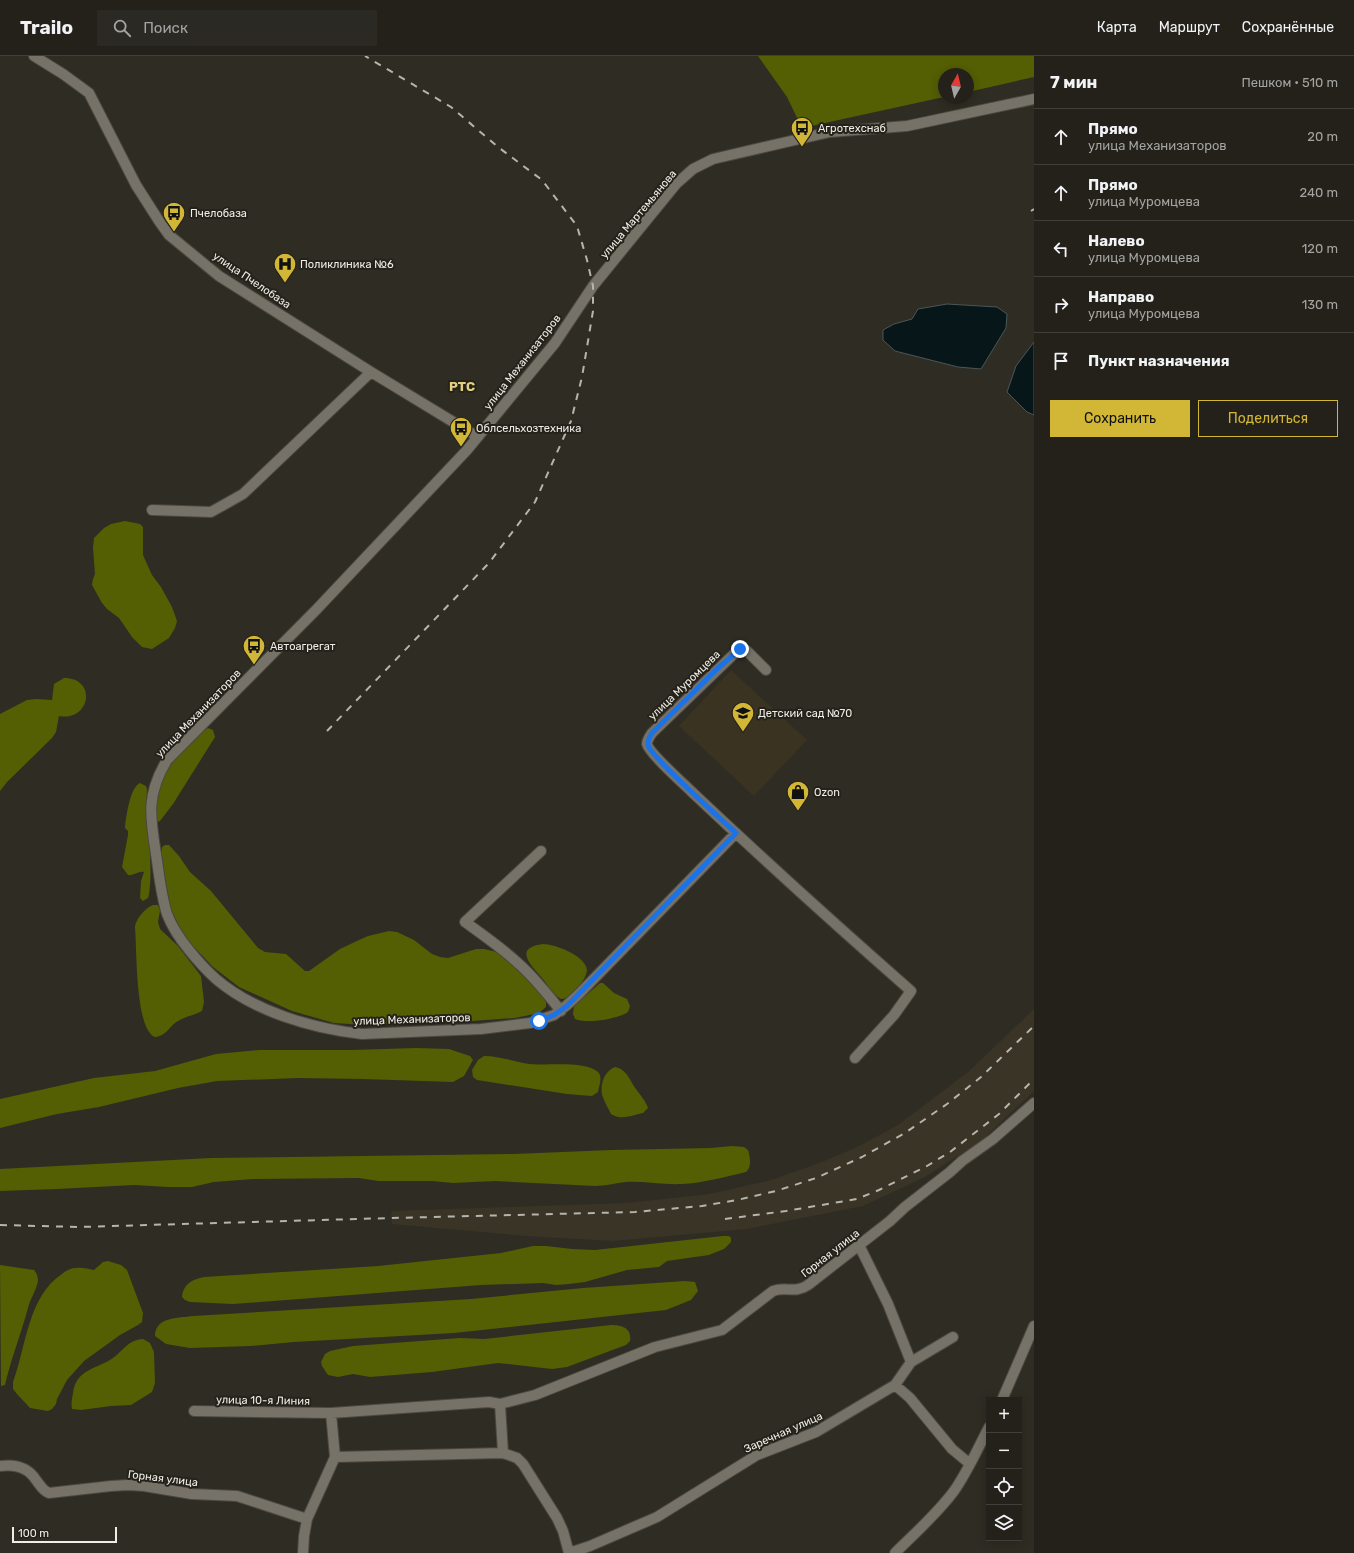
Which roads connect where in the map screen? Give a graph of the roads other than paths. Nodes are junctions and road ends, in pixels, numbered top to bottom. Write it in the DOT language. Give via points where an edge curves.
graph roads {
  1 [pos="34,56"];
  2 [pos="1034,99"];
  3 [pos="593,286"];
  4 [pos="371,372"];
  5 [pos="478,437"];
  6 [pos="152,510"];
  7 [pos="766,670"];
  8 [pos="736,833"];
  9 [pos="541,851"];
  10 [pos="561,1010"];
  11 [pos="855,1058"];
  12 [pos="1034,1103"];
  13 [pos="859,1245"];
  14 [pos="1034,1326"];
  15 [pos="953,1337"];
  16 [pos="911,1362"];
  17 [pos="896,1385"];
  18 [pos="1003,1397"];
  19 [pos="500,1404"];
  20 [pos="194,1411"];
  21 [pos="331,1413"];
  22 [pos="986,1432"];
  23 [pos="503,1453"];
  24 [pos="335,1457"];
  25 [pos="970,1464"];
  26 [pos="0,1466"];
  27 [pos="307,1519"];
  28 [pos="588,1550"];
  29 [pos="303,1553"];
  30 [pos="569,1553"];
  31 [pos="895,1553"];
  1 -- 4 [label="street, улица Пчелобаза" via="89,93 136,185 169,235 220,276"];
  2 -- 3 [label="street, улица Мартемьянова" via="907,126 830,132 709,160 693,169 676,184"];
  3 -- 5 [label="street, улица Механизаторов" via="555,343"];
  4 -- 5 [label="street, улица Пчелобаза"];
  4 -- 6 [label="street" via="243,494 211,512"];
  5 -- 10 [label="street, улица Механизаторов" via="316,610 167,760 156,781 151,799 155,850 167,914 180,938 216,979 248,1000 274,1011 328,1029 362,1034 513,1026 539,1021"];
  7 -- 8 [label="street, улица Муромцева" via="747,651 740,649 652,733 647,744 671,771"];
  8 -- 10 [label="street"];
  8 -- 11 [label="street, улица Муромцева" via="911,991 894,1016"];
  9 -- 10 [label="street" via="465,922 520,964"];
  12 -- 13 [label="street, Горная улица" via="994,1139 962,1161"];
  13 -- 16 [label="street" via="888,1304"];
  13 -- 19 [label="street, Горная улица" via="803,1289 773,1291 722,1330 655,1347 535,1395"];
  14 -- 18 [label="street"];
  15 -- 16 [label="street, Заречная улица"];
  16 -- 17 [label="street, Заречная улица"];
  17 -- 25 [label="street" via="952,1449"];
  17 -- 28 [label="street, Заречная улица" via="816,1432 757,1455 657,1517"];
  19 -- 21 [label="street, Горная улица" via="489,1402"];
  19 -- 23 [label="street"];
  20 -- 21 [label="street, улица 10-я Линия"];
  21 -- 24 [label="street"];
  22 -- 25 [label="street"];
  23 -- 24 [label="street"];
  23 -- 30 [label="street" via="517,1458 523,1464 557,1518"];
  24 -- 27 [label="street"];
  25 -- 31 [label="street" via="936,1513"];
  26 -- 27 [label="street, Горная улица" via="16,1466 27,1470 49,1494 117,1486 144,1486 192,1494 237,1496"];
  27 -- 29 [label="street"];
  28 -- 30 [label="street, Заречная улица"];
}
